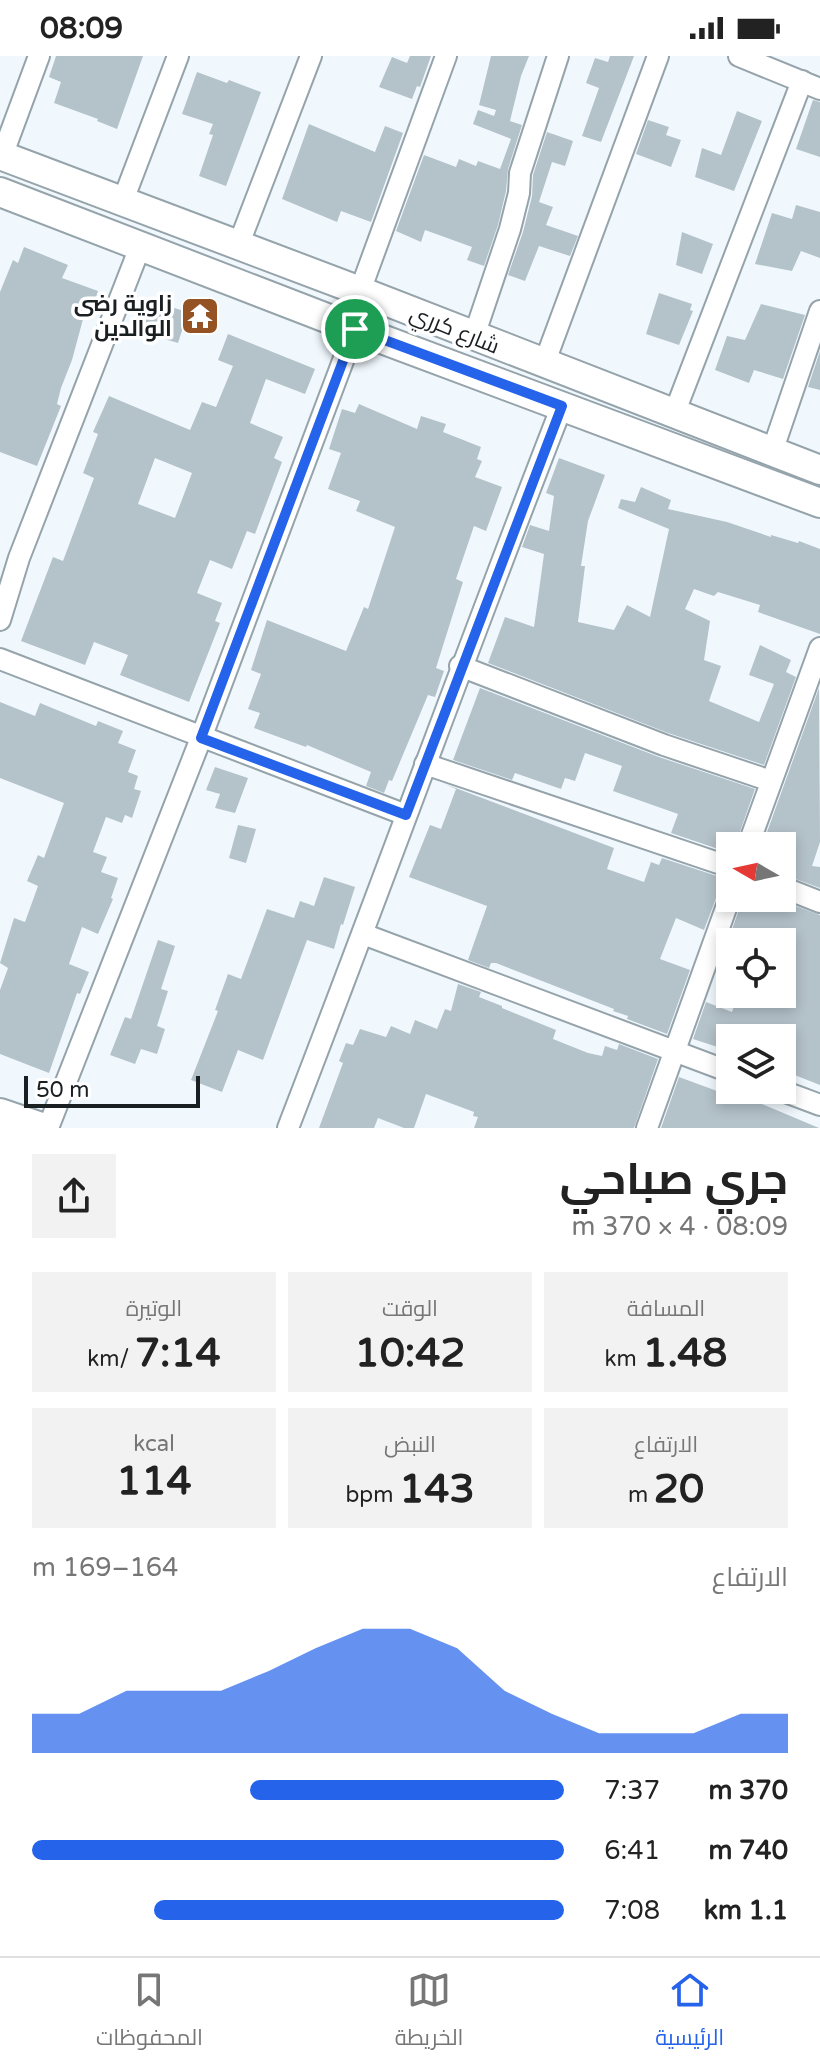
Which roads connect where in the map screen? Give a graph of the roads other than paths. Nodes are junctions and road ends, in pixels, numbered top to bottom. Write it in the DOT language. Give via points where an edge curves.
graph roads {
  1 [pos="39,56"];
  2 [pos="178,56"];
  3 [pos="311,56"];
  4 [pos="446,56"];
  5 [pos="558,56"];
  6 [pos="658,56"];
  7 [pos="739,56"];
  8 [pos="811,85"];
  9 [pos="1,156"];
  10 [pos="0,192"];
  11 [pos="122,203"];
  12 [pos="238,246"];
  13 [pos="140,247"];
  14 [pos="360,291"];
  15 [pos="820,311"];
  16 [pos="355,329"];
  17 [pos="474,336"];
  18 [pos="544,364"];
  19 [pos="562,406"];
  20 [pos="674,414"];
  21 [pos="772,452"];
  22 [pos="820,470"];
  23 [pos="820,503"];
  24 [pos="0,620"];
  25 [pos="820,648"];
  26 [pos="0,659"];
  27 [pos="460,666"];
  28 [pos="201,738"];
  29 [pos="425,764"];
  30 [pos="771,781"];
  31 [pos="406,815"];
  32 [pos="753,832"];
  33 [pos="716,862"];
  34 [pos="796,893"];
  35 [pos="820,902"];
  36 [pos="725,912"];
  37 [pos="363,934"];
  38 [pos="675,1051"];
  39 [pos="716,1067"];
  40 [pos="796,1096"];
  41 [pos="820,1105"];
  42 [pos="0,1113"];
  43 [pos="46,1128"];
  44 [pos="288,1128"];
  45 [pos="647,1128"];
  1 -- 9 [label="street"];
  2 -- 11 [label="street"];
  3 -- 12 [label="street"];
  4 -- 14 [label="street"];
  5 -- 17 [label="street"];
  6 -- 18 [label="street"];
  7 -- 8 [label="street"];
  8 -- 20 [label="street"];
  9 -- 11 [label="main road, شارع كرري"];
  10 -- 13 [label="main road, شارع كرري"];
  11 -- 12 [label="main road, شارع كرري"];
  12 -- 14 [label="main road, شارع كرري"];
  13 -- 16 [label="main road, شارع كرري"];
  13 -- 24 [label="street"];
  14 -- 17 [label="main road, شارع كرري"];
  15 -- 21 [label="street"];
  16 -- 19 [label="main road, شارع كرري"];
  16 -- 28 [label="street"];
  17 -- 18 [label="main road, شارع كرري"];
  18 -- 20 [label="main road, شارع كرري"];
  19 -- 23 [label="main road, شارع كرري"];
  19 -- 27 [label="street"];
  20 -- 21 [label="main road, شارع كرري"];
  21 -- 22 [label="main road, شارع كرري"];
  25 -- 30 [label="street"];
  26 -- 28 [label="street"];
  27 -- 29 [label="street"];
  27 -- 30 [label="street"];
  28 -- 31 [label="street"];
  28 -- 43 [label="street"];
  29 -- 31 [label="street"];
  29 -- 33 [label="street"];
  30 -- 32 [label="street"];
  31 -- 37 [label="street"];
  34 -- 35 [label="street"];
  36 -- 38 [label="street"];
  37 -- 38 [label="street"];
  37 -- 44 [label="street"];
  38 -- 39 [label="street"];
  38 -- 45 [label="street"];
  40 -- 41 [label="street"];
  42 -- 43 [label="main road"];
}
